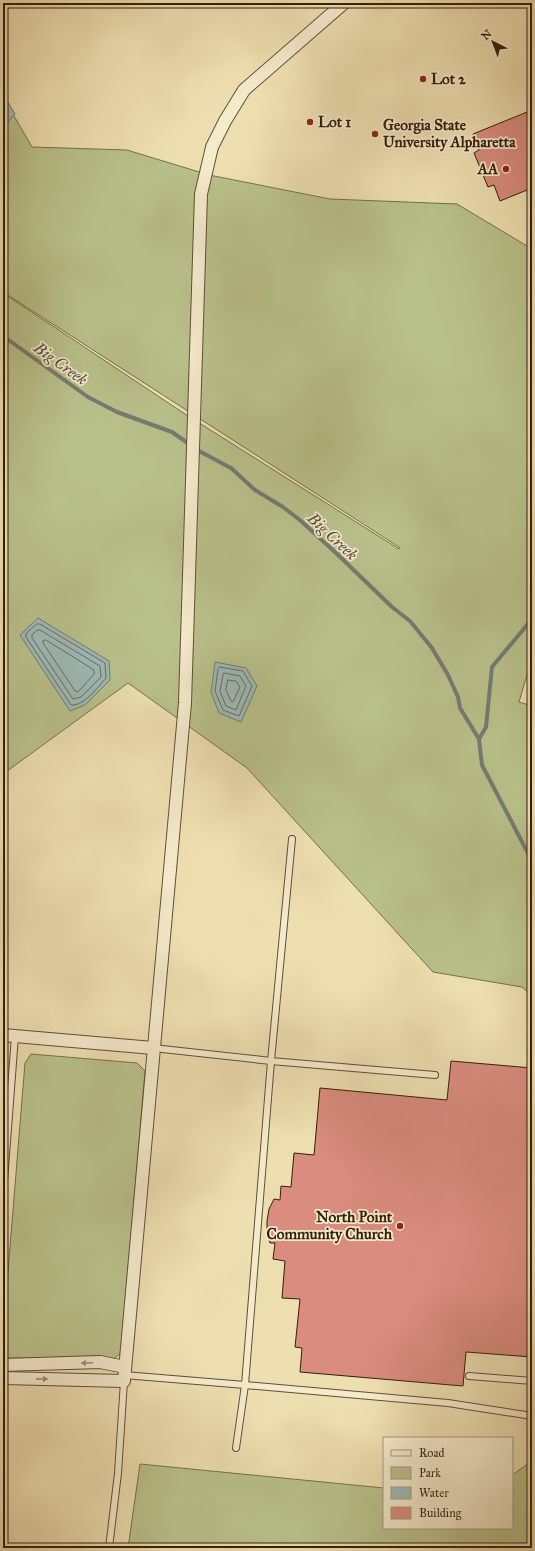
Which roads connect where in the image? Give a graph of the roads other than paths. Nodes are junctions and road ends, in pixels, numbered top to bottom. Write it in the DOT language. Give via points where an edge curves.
graph roads {
  1 [pos="344,3"];
  2 [pos="292,839"];
  3 [pos="9,1035"];
  4 [pos="153,1048"];
  5 [pos="271,1061"];
  6 [pos="435,1075"];
  7 [pos="3,1194"];
  8 [pos="3,1365"];
  9 [pos="124,1374"];
  10 [pos="469,1376"];
  11 [pos="3,1378"];
  12 [pos="532,1381"];
  13 [pos="245,1385"];
  14 [pos="532,1416"];
  15 [pos="236,1448"];
  16 [pos="109,1548"];
  1 -- 4 [label="street" via="244,90 212,147 201,194 185,703"];
  2 -- 5 [label="lane"];
  3 -- 4 [label="street"];
  3 -- 7 [label="lane"];
  4 -- 5 [label="lane"];
  4 -- 9 [label="street"];
  5 -- 6 [label="lane"];
  5 -- 13 [label="lane"];
  9 -- 8 [label="street, one-way" via="100,1362"];
  11 -- 9 [label="street, one-way"];
  9 -- 13 [label="lane"];
  9 -- 16 [label="lane" via="118,1473"];
  10 -- 12 [label="lane"];
  13 -- 14 [label="lane" via="448,1403"];
  13 -- 15 [label="lane"];
}
